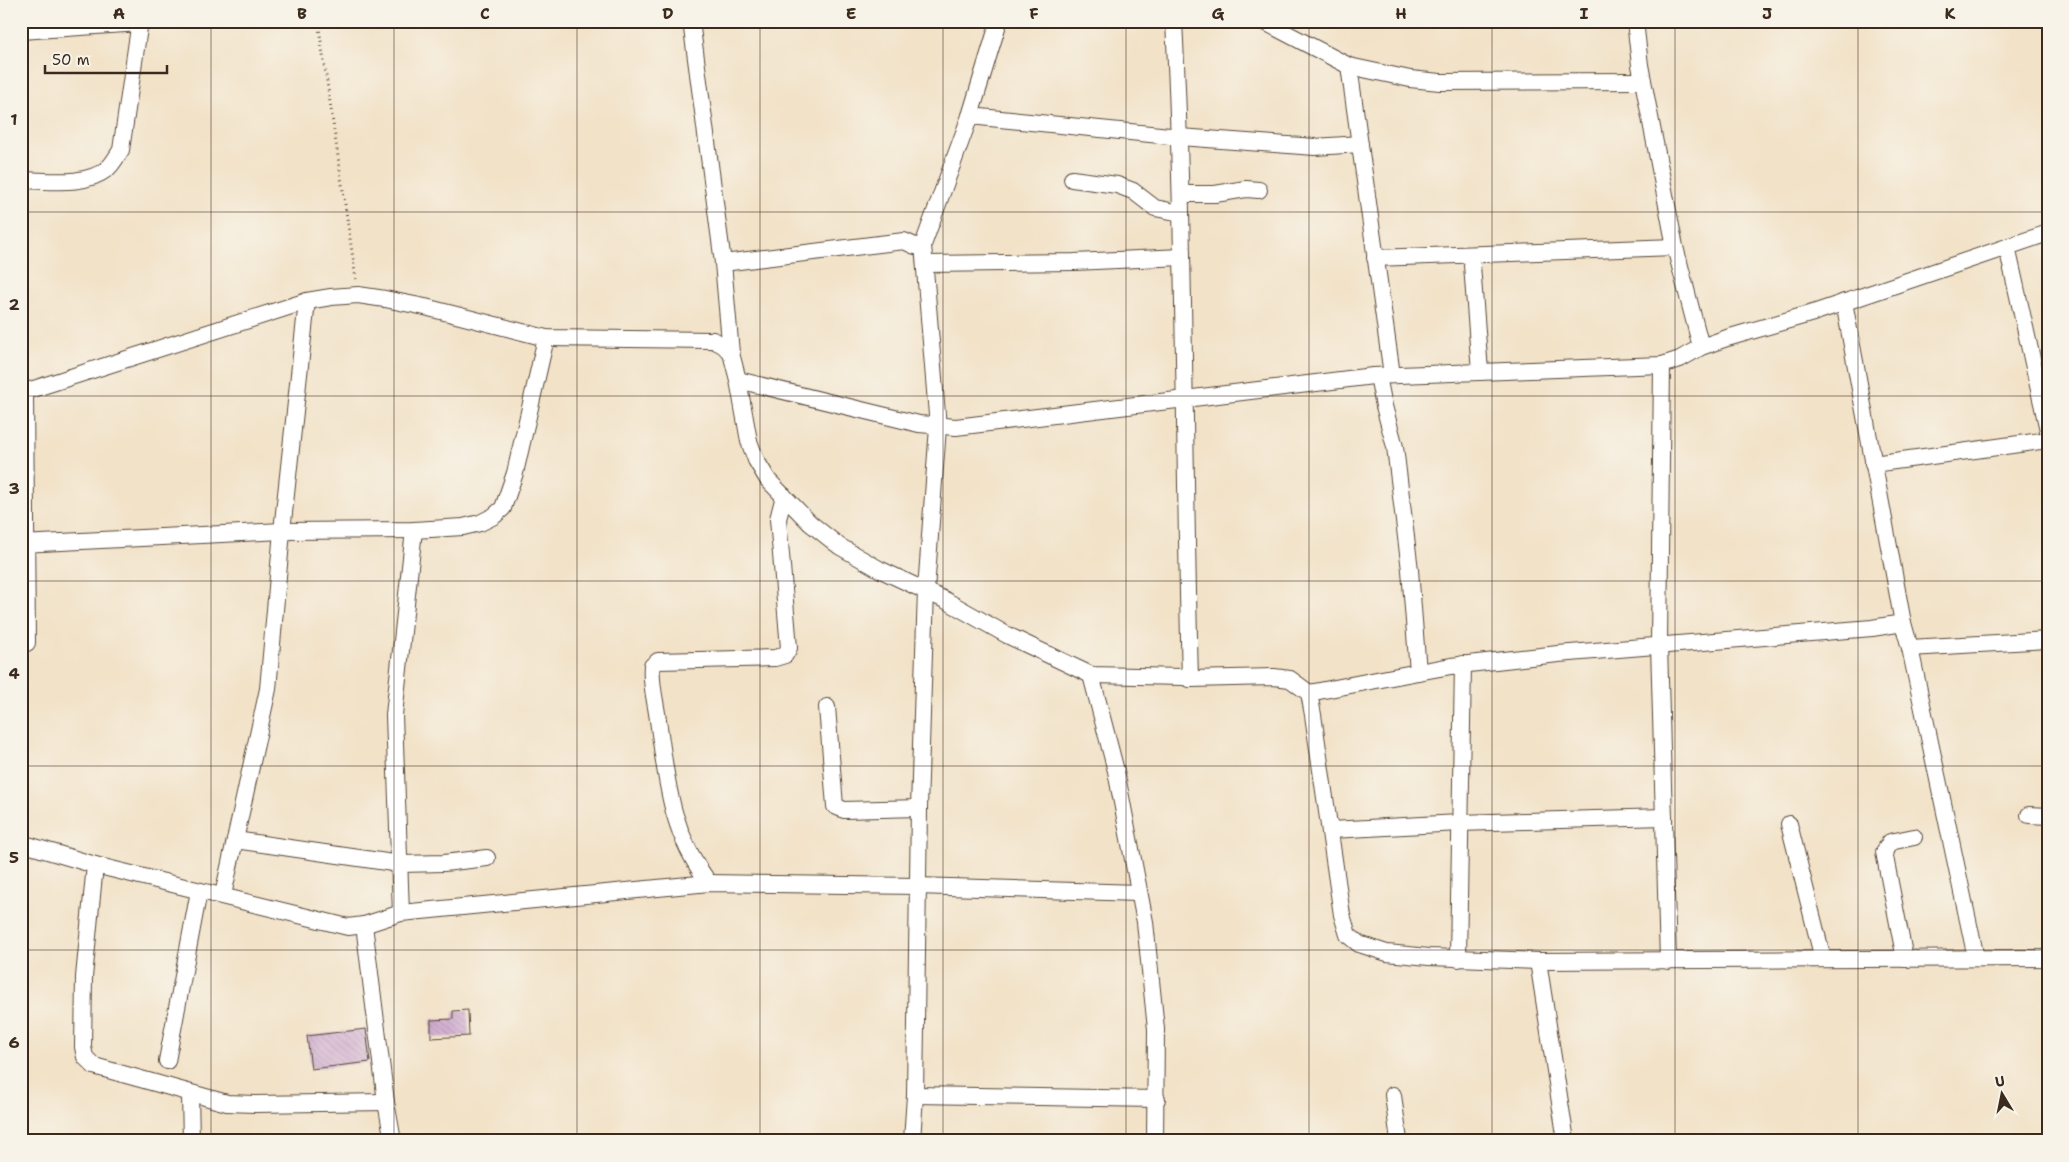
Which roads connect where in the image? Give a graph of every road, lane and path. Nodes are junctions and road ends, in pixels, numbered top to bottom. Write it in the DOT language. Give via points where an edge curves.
graph roads {
  1 [pos="318,21"];
  2 [pos="691,21"];
  3 [pos="999,21"];
  4 [pos="1174,21"];
  5 [pos="1263,21"];
  6 [pos="1635,21"];
  7 [pos="140,22"];
  8 [pos="21,30"];
  9 [pos="1349,66"];
  10 [pos="1643,81"];
  11 [pos="970,116"];
  12 [pos="1180,137"];
  13 [pos="1360,144"];
  14 [pos="1072,179"];
  15 [pos="21,180"];
  16 [pos="1259,190"];
  17 [pos="1181,194"];
  18 [pos="1181,213"];
  19 [pos="2048,233"];
  20 [pos="923,245"];
  21 [pos="1675,247"];
  22 [pos="2007,247"];
  23 [pos="1182,257"];
  24 [pos="1375,258"];
  25 [pos="723,263"];
  26 [pos="926,264"];
  27 [pos="1472,265"];
  28 [pos="358,295"];
  29 [pos="307,301"];
  30 [pos="1844,302"];
  31 [pos="729,325"];
  32 [pos="546,338"];
  33 [pos="713,340"];
  34 [pos="1702,347"];
  35 [pos="731,353"];
  36 [pos="1662,365"];
  37 [pos="1480,372"];
  38 [pos="1385,376"];
  39 [pos="738,380"];
  40 [pos="23,392"];
  41 [pos="1185,398"];
  42 [pos="938,426"];
  43 [pos="2048,430"];
  44 [pos="2048,440"];
  45 [pos="1873,464"];
  46 [pos="784,496"];
  47 [pos="414,530"];
  48 [pos="282,531"];
  49 [pos="24,543"];
  50 [pos="926,590"];
  51 [pos="1903,623"];
  52 [pos="2048,640"];
  53 [pos="27,642"];
  54 [pos="1659,645"];
  55 [pos="1910,648"];
  56 [pos="1463,664"];
  57 [pos="1418,672"];
  58 [pos="1091,675"];
  59 [pos="1190,679"];
  60 [pos="1309,693"];
  61 [pos="827,707"];
  62 [pos="919,808"];
  63 [pos="2029,815"];
  64 [pos="1664,816"];
  65 [pos="2048,816"];
  66 [pos="1459,822"];
  67 [pos="1789,824"];
  68 [pos="1331,830"];
  69 [pos="1914,837"];
  70 [pos="235,840"];
  71 [pos="21,844"];
  72 [pos="487,858"];
  73 [pos="400,864"];
  74 [pos="95,865"];
  75 [pos="709,883"];
  76 [pos="917,886"];
  77 [pos="199,891"];
  78 [pos="1139,893"];
  79 [pos="223,895"];
  80 [pos="401,913"];
  81 [pos="364,925"];
  82 [pos="1976,958"];
  83 [pos="2048,958"];
  84 [pos="1458,959"];
  85 [pos="1823,959"];
  86 [pos="1905,959"];
  87 [pos="1668,960"];
  88 [pos="1538,961"];
  89 [pos="167,1061"];
  90 [pos="190,1094"];
  91 [pos="915,1095"];
  92 [pos="1393,1095"];
  93 [pos="1157,1099"];
  94 [pos="386,1102"];
  95 [pos="191,1141"];
  96 [pos="393,1141"];
  97 [pos="912,1141"];
  98 [pos="1155,1141"];
  99 [pos="1399,1141"];
  100 [pos="1566,1141"];
  1 -- 28 [label="path"];
  2 -- 25 [label="street"];
  3 -- 11 [label="street"];
  4 -- 12 [label="street"];
  5 -- 9 [label="street"];
  6 -- 10 [label="street"];
  7 -- 8 [label="street"];
  7 -- 15 [label="street" via="121,150 111,165 83,180"];
  9 -- 10 [label="street" via="1440,82"];
  9 -- 13 [label="street"];
  10 -- 21 [label="street"];
  11 -- 12 [label="street"];
  11 -- 20 [label="street"];
  12 -- 13 [label="street" via="1315,146"];
  12 -- 17 [label="street"];
  13 -- 24 [label="street"];
  14 -- 18 [label="street" via="1117,185 1133,191 1155,208"];
  16 -- 17 [label="street"];
  17 -- 18 [label="street"];
  18 -- 23 [label="street"];
  19 -- 22 [label="street"];
  20 -- 25 [label="street" via="915,246 904,241"];
  20 -- 26 [label="street"];
  21 -- 24 [label="street"];
  21 -- 34 [label="street"];
  22 -- 30 [label="street"];
  22 -- 43 [label="street"];
  23 -- 26 [label="street"];
  23 -- 41 [label="street"];
  24 -- 38 [label="street"];
  25 -- 31 [label="street"];
  26 -- 42 [label="street"];
  27 -- 37 [label="street"];
  28 -- 29 [label="street"];
  28 -- 32 [label="street" via="425,306"];
  29 -- 40 [label="street"];
  29 -- 48 [label="street"];
  30 -- 34 [label="street"];
  30 -- 45 [label="street"];
  31 -- 33 [label="street" via="726,332"];
  31 -- 35 [label="street"];
  32 -- 33 [label="street"];
  32 -- 47 [label="street" via="515,473 503,508 480,523"];
  33 -- 35 [label="street"];
  34 -- 36 [label="street"];
  35 -- 39 [label="street"];
  36 -- 37 [label="street"];
  36 -- 54 [label="street"];
  37 -- 38 [label="street"];
  38 -- 41 [label="street" via="1323,380"];
  38 -- 57 [label="street" via="1382,401 1395,447"];
  39 -- 42 [label="street"];
  39 -- 46 [label="street" via="756,460 768,480"];
  40 -- 49 [label="street"];
  41 -- 42 [label="street" via="973,425"];
  41 -- 59 [label="street"];
  42 -- 50 [label="street"];
  44 -- 45 [label="street"];
  45 -- 51 [label="street"];
  46 -- 50 [label="street" via="823,535 839,546"];
  46 -- 75 [label="street" via="778,519 789,648 785,655 775,658 658,661 652,666 675,819 687,850"];
  47 -- 48 [label="street"];
  47 -- 73 [label="street" via="394,715"];
  48 -- 49 [label="street"];
  48 -- 70 [label="street" via="268,689"];
  49 -- 53 [label="street"];
  50 -- 58 [label="street" via="1007,635"];
  50 -- 62 [label="street"];
  51 -- 54 [label="street"];
  51 -- 55 [label="street"];
  52 -- 55 [label="street"];
  54 -- 56 [label="street"];
  54 -- 64 [label="street"];
  55 -- 82 [label="street"];
  56 -- 57 [label="street"];
  56 -- 66 [label="street"];
  57 -- 60 [label="street"];
  58 -- 59 [label="street"];
  58 -- 78 [label="street" via="1116,771"];
  59 -- 60 [label="street" via="1274,677 1290,679"];
  60 -- 68 [label="street"];
  61 -- 62 [label="street" via="835,806 844,810"];
  62 -- 76 [label="street"];
  63 -- 65 [label="street"];
  64 -- 66 [label="street"];
  64 -- 87 [label="street"];
  66 -- 68 [label="street"];
  66 -- 84 [label="street"];
  67 -- 85 [label="street"];
  68 -- 84 [label="street" via="1342,915 1348,935 1365,946 1387,952"];
  69 -- 86 [label="street" via="1890,842 1884,852"];
  70 -- 73 [label="street"];
  70 -- 79 [label="street"];
  71 -- 74 [label="street"];
  72 -- 73 [label="street" via="444,864"];
  73 -- 80 [label="street"];
  74 -- 77 [label="street"];
  74 -- 90 [label="street" via="84,977 84,1053 88,1062 102,1069"];
  75 -- 76 [label="street"];
  75 -- 80 [label="street"];
  76 -- 78 [label="street"];
  76 -- 91 [label="street"];
  77 -- 79 [label="street"];
  77 -- 89 [label="street"];
  78 -- 93 [label="street" via="1156,1028"];
  79 -- 81 [label="street" via="348,927"];
  80 -- 81 [label="street"];
  81 -- 94 [label="street"];
  82 -- 83 [label="street"];
  82 -- 86 [label="street"];
  84 -- 88 [label="street"];
  85 -- 86 [label="street"];
  85 -- 87 [label="street"];
  87 -- 88 [label="street"];
  88 -- 100 [label="street"];
  90 -- 94 [label="street" via="227,1103"];
  90 -- 95 [label="street"];
  91 -- 93 [label="street"];
  91 -- 97 [label="street"];
  92 -- 99 [label="street"];
  93 -- 98 [label="street"];
  94 -- 96 [label="street"];
}
